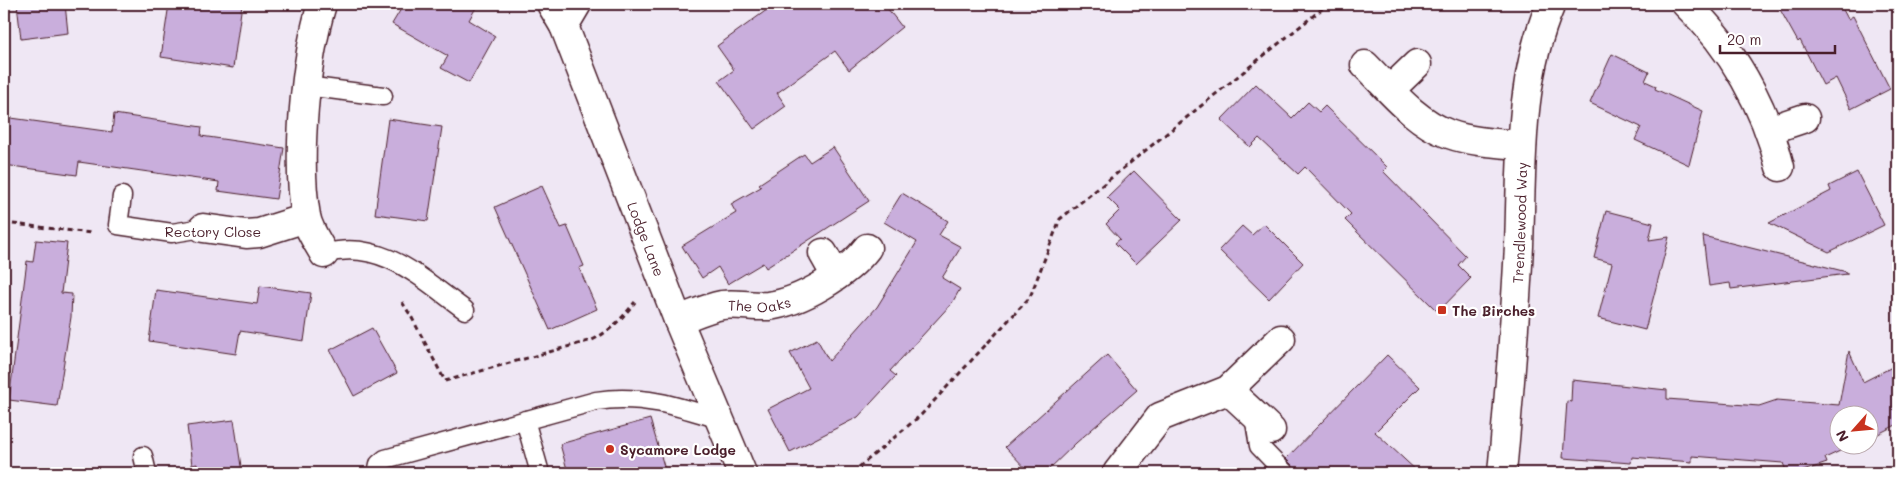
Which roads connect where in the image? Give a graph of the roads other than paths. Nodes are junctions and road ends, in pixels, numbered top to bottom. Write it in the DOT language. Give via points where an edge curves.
graph roads {
  1 [pos="322,4"];
  2 [pos="1551,4"];
  3 [pos="1686,4"];
  4 [pos="564,11"];
  5 [pos="1417,64"];
  6 [pos="1365,65"];
  7 [pos="306,86"];
  8 [pos="1390,90"];
  9 [pos="383,96"];
  10 [pos="1804,118"];
  11 [pos="1769,130"];
  12 [pos="1522,146"];
  13 [pos="1780,167"];
  14 [pos="122,196"];
  15 [pos="306,218"];
  16 [pos="203,228"];
  17 [pos="867,248"];
  18 [pos="324,254"];
  19 [pos="466,310"];
  20 [pos="678,320"];
  21 [pos="1282,339"];
  22 [pos="1228,390"];
  23 [pos="719,419"];
  24 [pos="525,420"];
  25 [pos="1263,423"];
  26 [pos="143,456"];
  27 [pos="147,473"];
  28 [pos="378,473"];
  29 [pos="540,473"];
  30 [pos="742,473"];
  31 [pos="1117,473"];
  32 [pos="1285,473"];
  33 [pos="1502,473"];
  1 -- 7 [label="street"];
  2 -- 12 [label="street, Trendlewood Way" via="1537,42"];
  3 -- 11 [label="street" via="1726,50 1754,96"];
  4 -- 20 [label="street, Lodge Lane"];
  5 -- 8 [label="street"];
  6 -- 8 [label="street"];
  7 -- 9 [label="lane"];
  7 -- 15 [label="street" via="303,169"];
  8 -- 12 [label="street" via="1425,121 1450,134"];
  10 -- 11 [label="street"];
  11 -- 13 [label="street"];
  12 -- 33 [label="street, Trendlewood Way" via="1514,344"];
  14 -- 16 [label="lane, Rectory Close" via="118,225 172,232"];
  15 -- 16 [label="street, Rectory Close" via="259,233"];
  15 -- 18 [label="street"];
  17 -- 20 [label="street, The Oaks" via="856,262 830,265 807,293 772,305 722,306"];
  18 -- 19 [label="lane" via="346,249 376,253 410,271"];
  20 -- 23 [label="street, Lodge Lane"];
  21 -- 22 [label="street"];
  22 -- 25 [label="street"];
  22 -- 31 [label="street" via="1160,417"];
  23 -- 24 [label="lane" via="667,403 624,398 584,403"];
  23 -- 30 [label="street, Lodge Lane"];
  24 -- 28 [label="lane" via="385,460 379,464"];
  24 -- 29 [label="lane"];
  25 -- 32 [label="lane" via="1259,446"];
  26 -- 27 [label="lane"];
}
